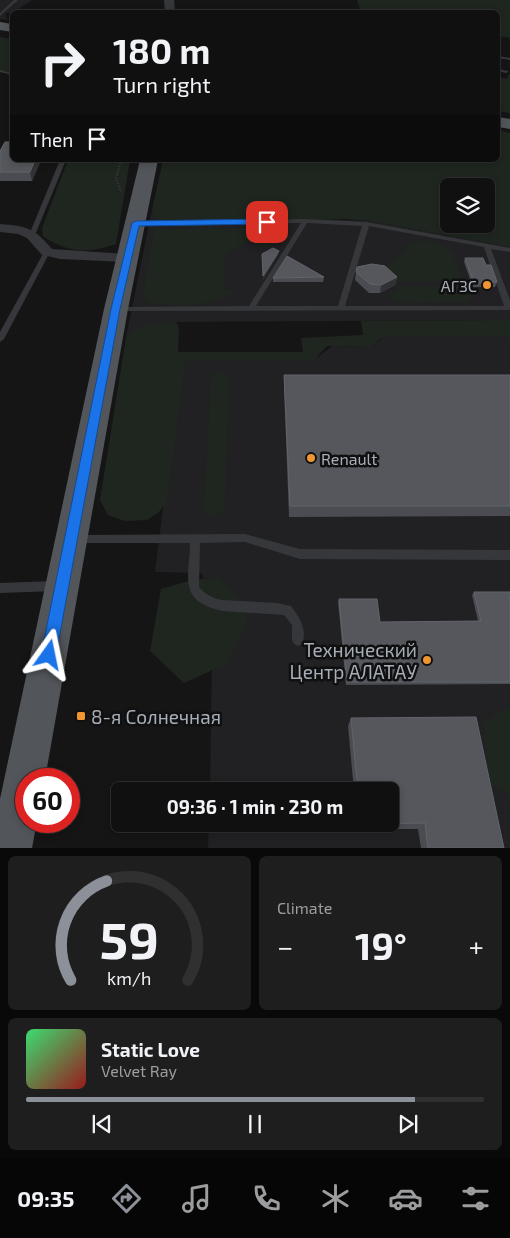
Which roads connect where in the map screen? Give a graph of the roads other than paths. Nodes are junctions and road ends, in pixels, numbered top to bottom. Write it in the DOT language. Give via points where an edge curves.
graph roads {
  1 [pos="16,0"];
  2 [pos="0,4"];
  3 [pos="8,6"];
  4 [pos="0,15"];
  5 [pos="500,70"];
  6 [pos="506,72"];
  7 [pos="62,162"];
  8 [pos="149,162"];
  9 [pos="305,221"];
  10 [pos="136,223"];
  11 [pos="366,224"];
  12 [pos="0,228"];
  13 [pos="32,234"];
  14 [pos="487,246"];
  15 [pos="510,250"];
  16 [pos="47,252"];
  17 [pos="127,258"];
  18 [pos="341,308"];
  19 [pos="116,309"];
  20 [pos="251,309"];
  21 [pos="0,340"];
  22 [pos="72,539"];
  23 [pos="194,539"];
  24 [pos="510,555"];
  25 [pos="63,586"];
  26 [pos="0,588"];
  27 [pos="298,640"];
  28 [pos="11,848"];
  1 -- 3 [label="lane"];
  2 -- 3 [label="lane"];
  3 -- 4 [label="lane"];
  5 -- 6 [label="lane"];
  7 -- 13 [label="lane"];
  8 -- 10 [label="main road"];
  9 -- 10 [label="lane"];
  9 -- 11 [label="lane"];
  9 -- 20 [label="lane"];
  10 -- 17 [label="main road"];
  11 -- 14 [label="lane"];
  11 -- 18 [label="lane"];
  12 -- 13 [label="street"];
  13 -- 16 [label="street"];
  14 -- 15 [label="lane"];
  14 -- 18 [label="lane" via="509,308"];
  16 -- 17 [label="street" via="81,258"];
  16 -- 21 [label="lane"];
  17 -- 19 [label="main road"];
  18 -- 20 [label="lane"];
  19 -- 20 [label="lane"];
  19 -- 22 [label="main road"];
  22 -- 23 [label="lane"];
  22 -- 25 [label="main road"];
  23 -- 24 [label="lane" via="245,538 300,554"];
  23 -- 27 [label="lane" via="194,589 204,600 233,607 269,606 287,610 297,623"];
  25 -- 26 [label="lane"];
  25 -- 28 [label="main road"];
}
